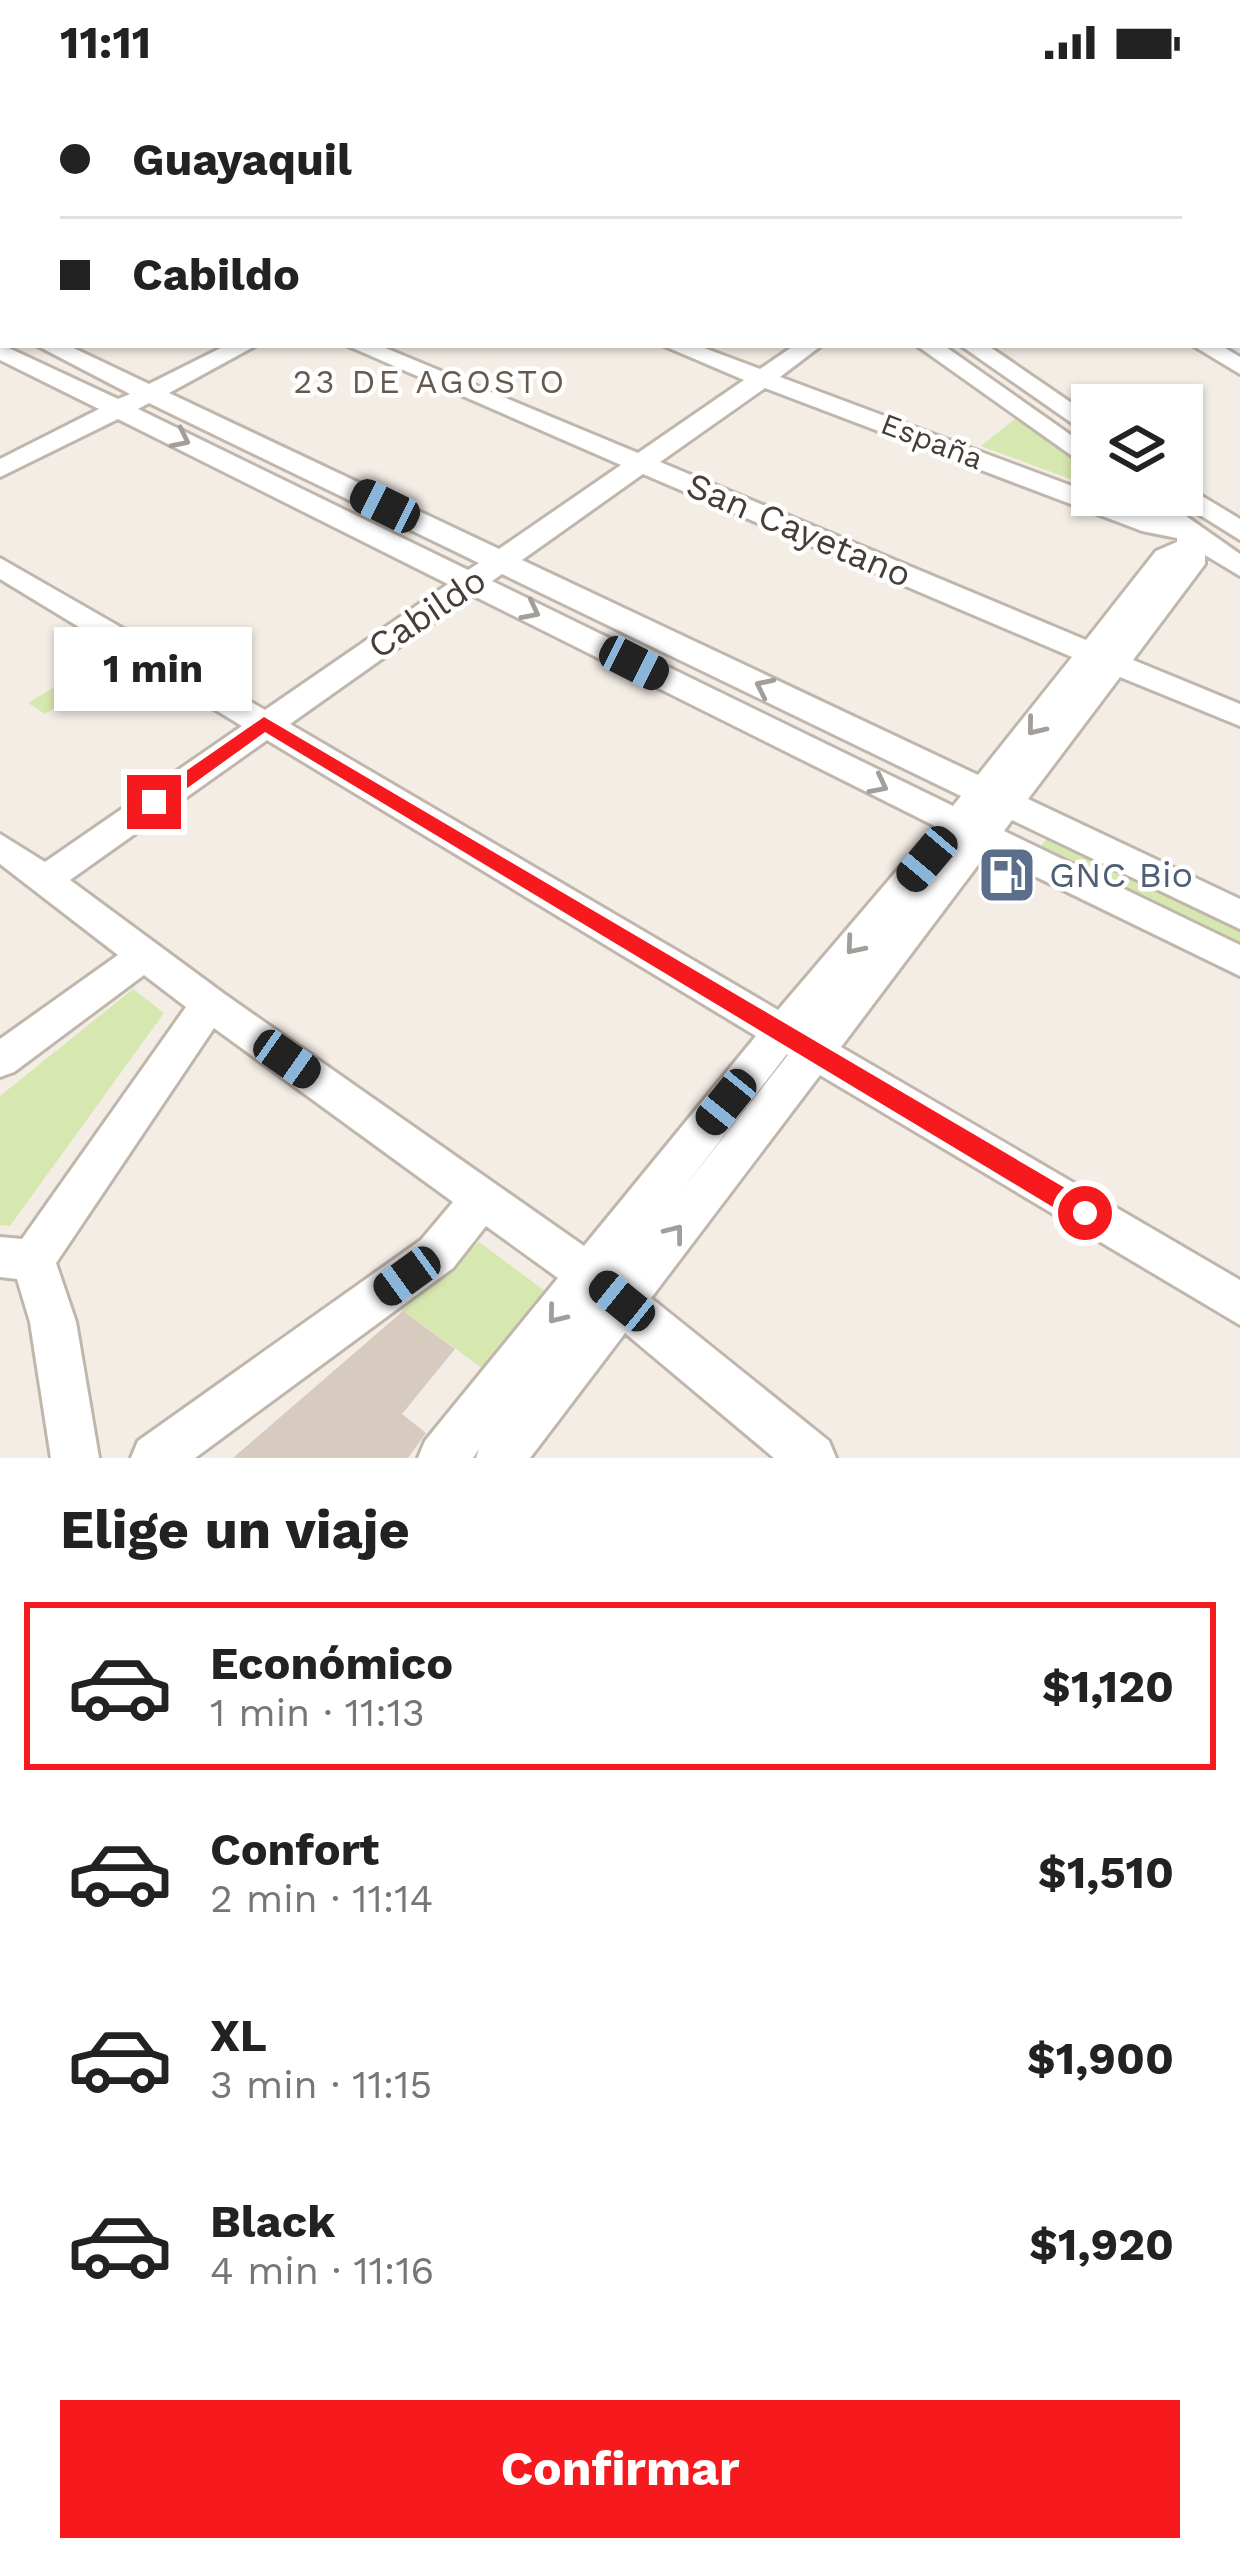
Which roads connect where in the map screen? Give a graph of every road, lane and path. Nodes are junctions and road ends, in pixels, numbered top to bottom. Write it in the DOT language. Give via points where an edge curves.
graph roads {
  1 [pos="55,348"];
  2 [pos="239,348"];
  3 [pos="365,348"];
  4 [pos="682,348"];
  5 [pos="805,348"];
  6 [pos="932,348"];
  7 [pos="976,348"];
  8 [pos="1209,348"];
  9 [pos="0,351"];
  10 [pos="1240,367"];
  11 [pos="764,377"];
  12 [pos="151,392"];
  13 [pos="117,408"];
  14 [pos="1071,414"];
  15 [pos="1071,447"];
  16 [pos="643,464"];
  17 [pos="0,469"];
  18 [pos="1240,495"];
  19 [pos="1192,519"];
  20 [pos="1240,532"];
  21 [pos="502,562"];
  22 [pos="0,566"];
  23 [pos="1240,567"];
  24 [pos="473,582"];
  25 [pos="1103,661"];
  26 [pos="1240,716"];
  27 [pos="264,723"];
  28 [pos="995,798"];
  29 [pos="968,830"];
  30 [pos="0,847"];
  31 [pos="44,881"];
  32 [pos="1240,915"];
  33 [pos="143,956"];
  34 [pos="1240,962"];
  35 [pos="209,1004"];
  36 [pos="797,1043"];
  37 [pos="0,1061"];
  38 [pos="483,1197"];
  39 [pos="16,1258"];
  40 [pos="588,1274"];
  41 [pos="622,1301"];
  42 [pos="1240,1304"];
  43 [pos="75,1458"];
  44 [pos="155,1458"];
  45 [pos="442,1458"];
  46 [pos="500,1458"];
  47 [pos="812,1458"];
  1 -- 12 [label="street"];
  2 -- 12 [label="street"];
  3 -- 16 [label="street, San Cayetano"];
  4 -- 11 [label="street, España"];
  5 -- 11 [label="street, Cabildo"];
  6 -- 15 [label="street"];
  7 -- 14 [label="street"];
  8 -- 10 [label="street"];
  9 -- 13 [label="street"];
  11 -- 16 [label="street, Cabildo"];
  11 -- 19 [label="street, España" via="1151,525"];
  12 -- 13 [label="street"];
  12 -- 21 [label="street"];
  13 -- 17 [label="street"];
  13 -- 24 [label="street, one-way"];
  16 -- 21 [label="street, Cabildo"];
  16 -- 25 [label="street, San Cayetano"];
  18 -- 19 [label="street"];
  19 -- 20 [label="street"];
  19 -- 23 [label="street"];
  19 -- 25 [label="street" via="1191,564"];
  21 -- 24 [label="street, Cabildo"];
  28 -- 21 [label="street, one-way"];
  22 -- 27 [label="street"];
  24 -- 27 [label="street, Cabildo"];
  24 -- 29 [label="street, one-way"];
  25 -- 26 [label="street, San Cayetano"];
  25 -- 28 [label="street"];
  27 -- 31 [label="street, Cabildo"];
  27 -- 36 [label="street"];
  28 -- 29 [label="street"];
  28 -- 32 [label="street"];
  29 -- 34 [label="street"];
  29 -- 36 [label="street"];
  30 -- 31 [label="street"];
  31 -- 33 [label="street"];
  33 -- 35 [label="street"];
  33 -- 37 [label="street"];
  35 -- 38 [label="street"];
  35 -- 39 [label="street"];
  36 -- 40 [label="street"];
  41 -- 36 [label="street, one-way"];
  36 -- 42 [label="street"];
  38 -- 40 [label="street"];
  38 -- 44 [label="street" via="437,1254"];
  39 -- 43 [label="street" via="53,1322"];
  40 -- 41 [label="street"];
  40 -- 45 [label="street, one-way"];
  41 -- 46 [label="street"];
  41 -- 47 [label="street"];
}
